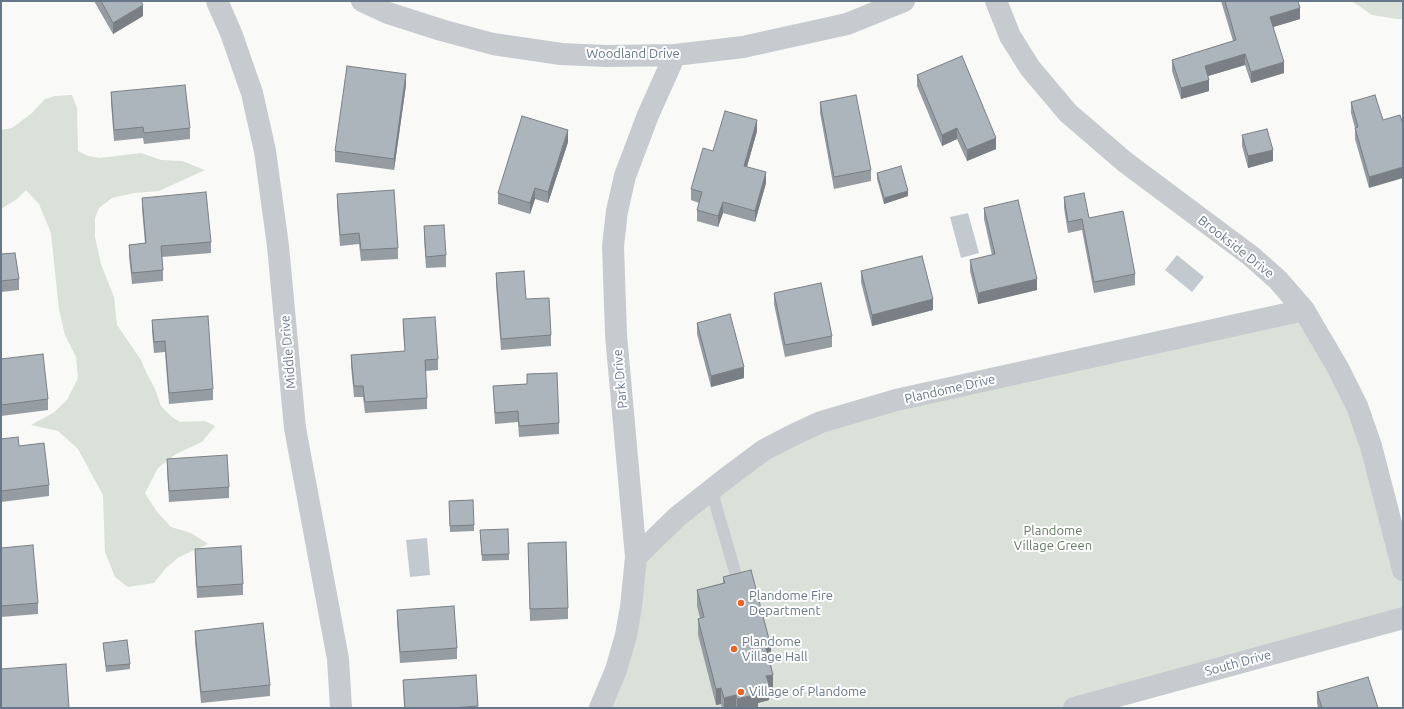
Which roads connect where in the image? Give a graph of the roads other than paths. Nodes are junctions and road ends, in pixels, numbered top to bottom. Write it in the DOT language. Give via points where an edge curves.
graph roads {
  1 [pos="217,1"];
  2 [pos="362,1"];
  3 [pos="904,1"];
  4 [pos="996,1"];
  5 [pos="675,55"];
  6 [pos="1304,310"];
  7 [pos="711,489"];
  8 [pos="636,557"];
  9 [pos="1403,570"];
  10 [pos="740,589"];
  11 [pos="1403,618"];
  12 [pos="341,708"];
  13 [pos="600,708"];
  14 [pos="1074,708"];
  1 -- 12 [label="street, Middle Drive" via="252,93 265,151 278,246 295,428 338,659"];
  2 -- 5 [label="street, Woodland Drive" via="388,13 493,44 561,54"];
  3 -- 5 [label="street, Woodland Drive" via="847,24 743,47"];
  4 -- 6 [label="street, Brookside Drive" via="1010,36 1030,68 1068,113 1125,162 1251,256 1278,280"];
  5 -- 8 [label="street, Park Drive" via="648,115 625,176 613,246 616,335"];
  6 -- 7 [label="street, Plandome Drive" via="860,410 821,422 770,447"];
  6 -- 9 [label="street, Brookside Drive" via="1357,406"];
  7 -- 8 [label="street, Plandome Drive" via="677,517"];
  7 -- 10 [label="lane"];
  8 -- 13 [label="street, Park Drive" via="626,635 616,670"];
  11 -- 14 [label="street, South Drive"];
}
